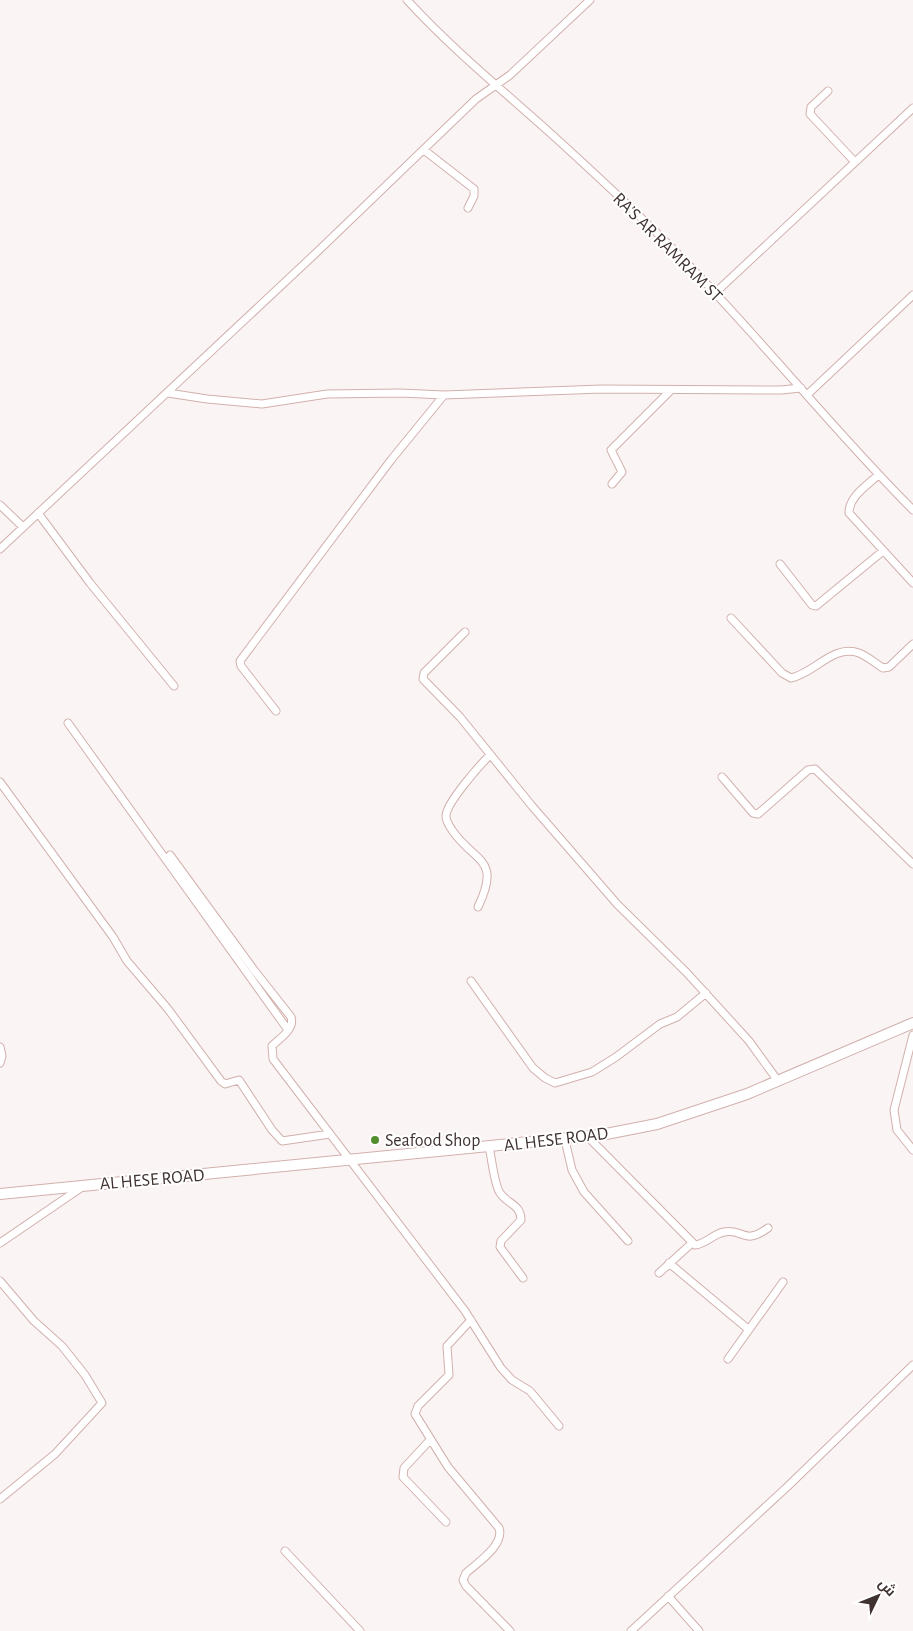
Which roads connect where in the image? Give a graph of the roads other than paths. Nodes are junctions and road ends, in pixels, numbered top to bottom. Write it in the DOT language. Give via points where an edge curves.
graph roads {
  1 [pos="407,0"];
  2 [pos="590,0"];
  3 [pos="494,85"];
  4 [pos="828,91"];
  5 [pos="913,108"];
  6 [pos="424,150"];
  7 [pos="854,161"];
  8 [pos="468,208"];
  9 [pos="715,293"];
  10 [pos="913,295"];
  11 [pos="801,388"];
  12 [pos="672,390"];
  13 [pos="168,393"];
  14 [pos="808,394"];
  15 [pos="444,395"];
  16 [pos="878,475"];
  17 [pos="612,484"];
  18 [pos="0,505"];
  19 [pos="913,510"];
  20 [pos="38,513"];
  21 [pos="23,527"];
  22 [pos="0,549"];
  23 [pos="883,551"];
  24 [pos="780,564"];
  25 [pos="913,583"];
  26 [pos="731,618"];
  27 [pos="465,632"];
  28 [pos="913,644"];
  29 [pos="174,686"];
  30 [pos="276,711"];
  31 [pos="68,723"];
  32 [pos="490,755"];
  33 [pos="722,777"];
  34 [pos="0,782"];
  35 [pos="170,855"];
  36 [pos="913,864"];
  37 [pos="478,906"];
  38 [pos="471,981"];
  39 [pos="706,994"];
  40 [pos="913,1023"];
  41 [pos="288,1030"];
  42 [pos="913,1034"];
  43 [pos="0,1047"];
  44 [pos="0,1062"];
  45 [pos="778,1081"];
  46 [pos="330,1134"];
  47 [pos="588,1138"];
  48 [pos="565,1140"];
  49 [pos="489,1147"];
  50 [pos="913,1150"];
  51 [pos="350,1159"];
  52 [pos="84,1185"];
  53 [pos="0,1194"];
  54 [pos="768,1228"];
  55 [pos="628,1241"];
  56 [pos="0,1243"];
  57 [pos="692,1243"];
  58 [pos="669,1262"];
  59 [pos="659,1273"];
  60 [pos="523,1278"];
  61 [pos="0,1281"];
  62 [pos="783,1282"];
  63 [pos="471,1320"];
  64 [pos="748,1329"];
  65 [pos="728,1359"];
  66 [pos="913,1365"];
  67 [pos="558,1426"];
  68 [pos="430,1440"];
  69 [pos="0,1499"];
  70 [pos="446,1522"];
  71 [pos="285,1551"];
  72 [pos="668,1596"];
  73 [pos="360,1631"];
  74 [pos="510,1631"];
  75 [pos="631,1631"];
  76 [pos="698,1631"];
  1 -- 3 [label="street, RA’S AR RAMRAM ST"];
  2 -- 3 [label="street" via="510,75"];
  3 -- 6 [label="street"];
  3 -- 9 [label="street, RA’S AR RAMRAM ST" via="606,186"];
  4 -- 7 [label="street" via="811,107 810,114"];
  5 -- 7 [label="street"];
  6 -- 8 [label="street" via="474,189"];
  6 -- 13 [label="street"];
  7 -- 9 [label="street"];
  9 -- 11 [label="street, RA’S AR RAMRAM ST"];
  10 -- 14 [label="street"];
  11 -- 12 [label="street"];
  11 -- 14 [label="street, RA’S AR RAMRAM ST"];
  12 -- 15 [label="street" via="601,389"];
  12 -- 17 [label="street" via="611,450 622,472"];
  13 -- 15 [label="street" via="262,404 327,394"];
  13 -- 20 [label="street"];
  14 -- 16 [label="street, RA’S AR RAMRAM ST"];
  15 -- 30 [label="street" via="240,661 240,666"];
  16 -- 19 [label="street, RA’S AR RAMRAM ST"];
  16 -- 23 [label="street" via="853,499 849,513"];
  18 -- 21 [label="street"];
  20 -- 21 [label="street"];
  20 -- 29 [label="street"];
  21 -- 22 [label="street"];
  23 -- 24 [label="street" via="816,606"];
  23 -- 25 [label="street"];
  26 -- 28 [label="street" via="782,673 791,678 840,653 862,654 883,668 889,667"];
  27 -- 32 [label="street" via="423,676"];
  31 -- 41 [label="street"];
  32 -- 37 [label="street" via="471,774 445,814 454,834 484,864 487,888"];
  32 -- 39 [label="street" via="618,904"];
  33 -- 36 [label="street" via="753,813 758,814 808,770 816,769"];
  34 -- 46 [label="street" via="127,961 168,1009 221,1081 225,1084 239,1080 282,1141"];
  35 -- 41 [label="street" via="291,1017 293,1022"];
  38 -- 39 [label="street" via="533,1068 555,1083 592,1072 660,1024 677,1017"];
  39 -- 45 [label="street" via="749,1041"];
  40 -- 45 [label="street, AL HESE ROAD"];
  41 -- 46 [label="street" via="272,1046 273,1059"];
  42 -- 50 [label="street" via="894,1110 898,1130"];
  43 -- 44 [label="street"];
  45 -- 47 [label="street, AL HESE ROAD" via="657,1124"];
  46 -- 51 [label="street"];
  47 -- 48 [label="street, AL HESE ROAD"];
  47 -- 57 [label="street"];
  48 -- 49 [label="street, AL HESE ROAD"];
  48 -- 55 [label="street" via="572,1170 584,1192"];
  49 -- 51 [label="street, AL HESE ROAD"];
  49 -- 60 [label="street" via="500,1192 521,1215 500,1241 500,1247"];
  51 -- 52 [label="street, AL HESE ROAD"];
  51 -- 63 [label="street"];
  52 -- 53 [label="street, AL HESE ROAD"];
  52 -- 56 [label="street"];
  54 -- 57 [label="street" via="747,1238 724,1232 699,1245"];
  57 -- 58 [label="street"];
  58 -- 59 [label="street"];
  58 -- 64 [label="street"];
  61 -- 69 [label="street" via="34,1321 62,1346 85,1374 102,1403 55,1454"];
  62 -- 64 [label="street"];
  63 -- 67 [label="street" via="501,1368 512,1380 530,1391"];
  63 -- 68 [label="street" via="447,1346 449,1375 415,1411"];
  64 -- 65 [label="street"];
  66 -- 72 [label="street"];
  68 -- 70 [label="street" via="404,1468 403,1477"];
  68 -- 74 [label="street" via="458,1481 499,1528 498,1542 466,1573 463,1580"];
  71 -- 73 [label="street"];
  72 -- 75 [label="street"];
  72 -- 76 [label="street"];
}
